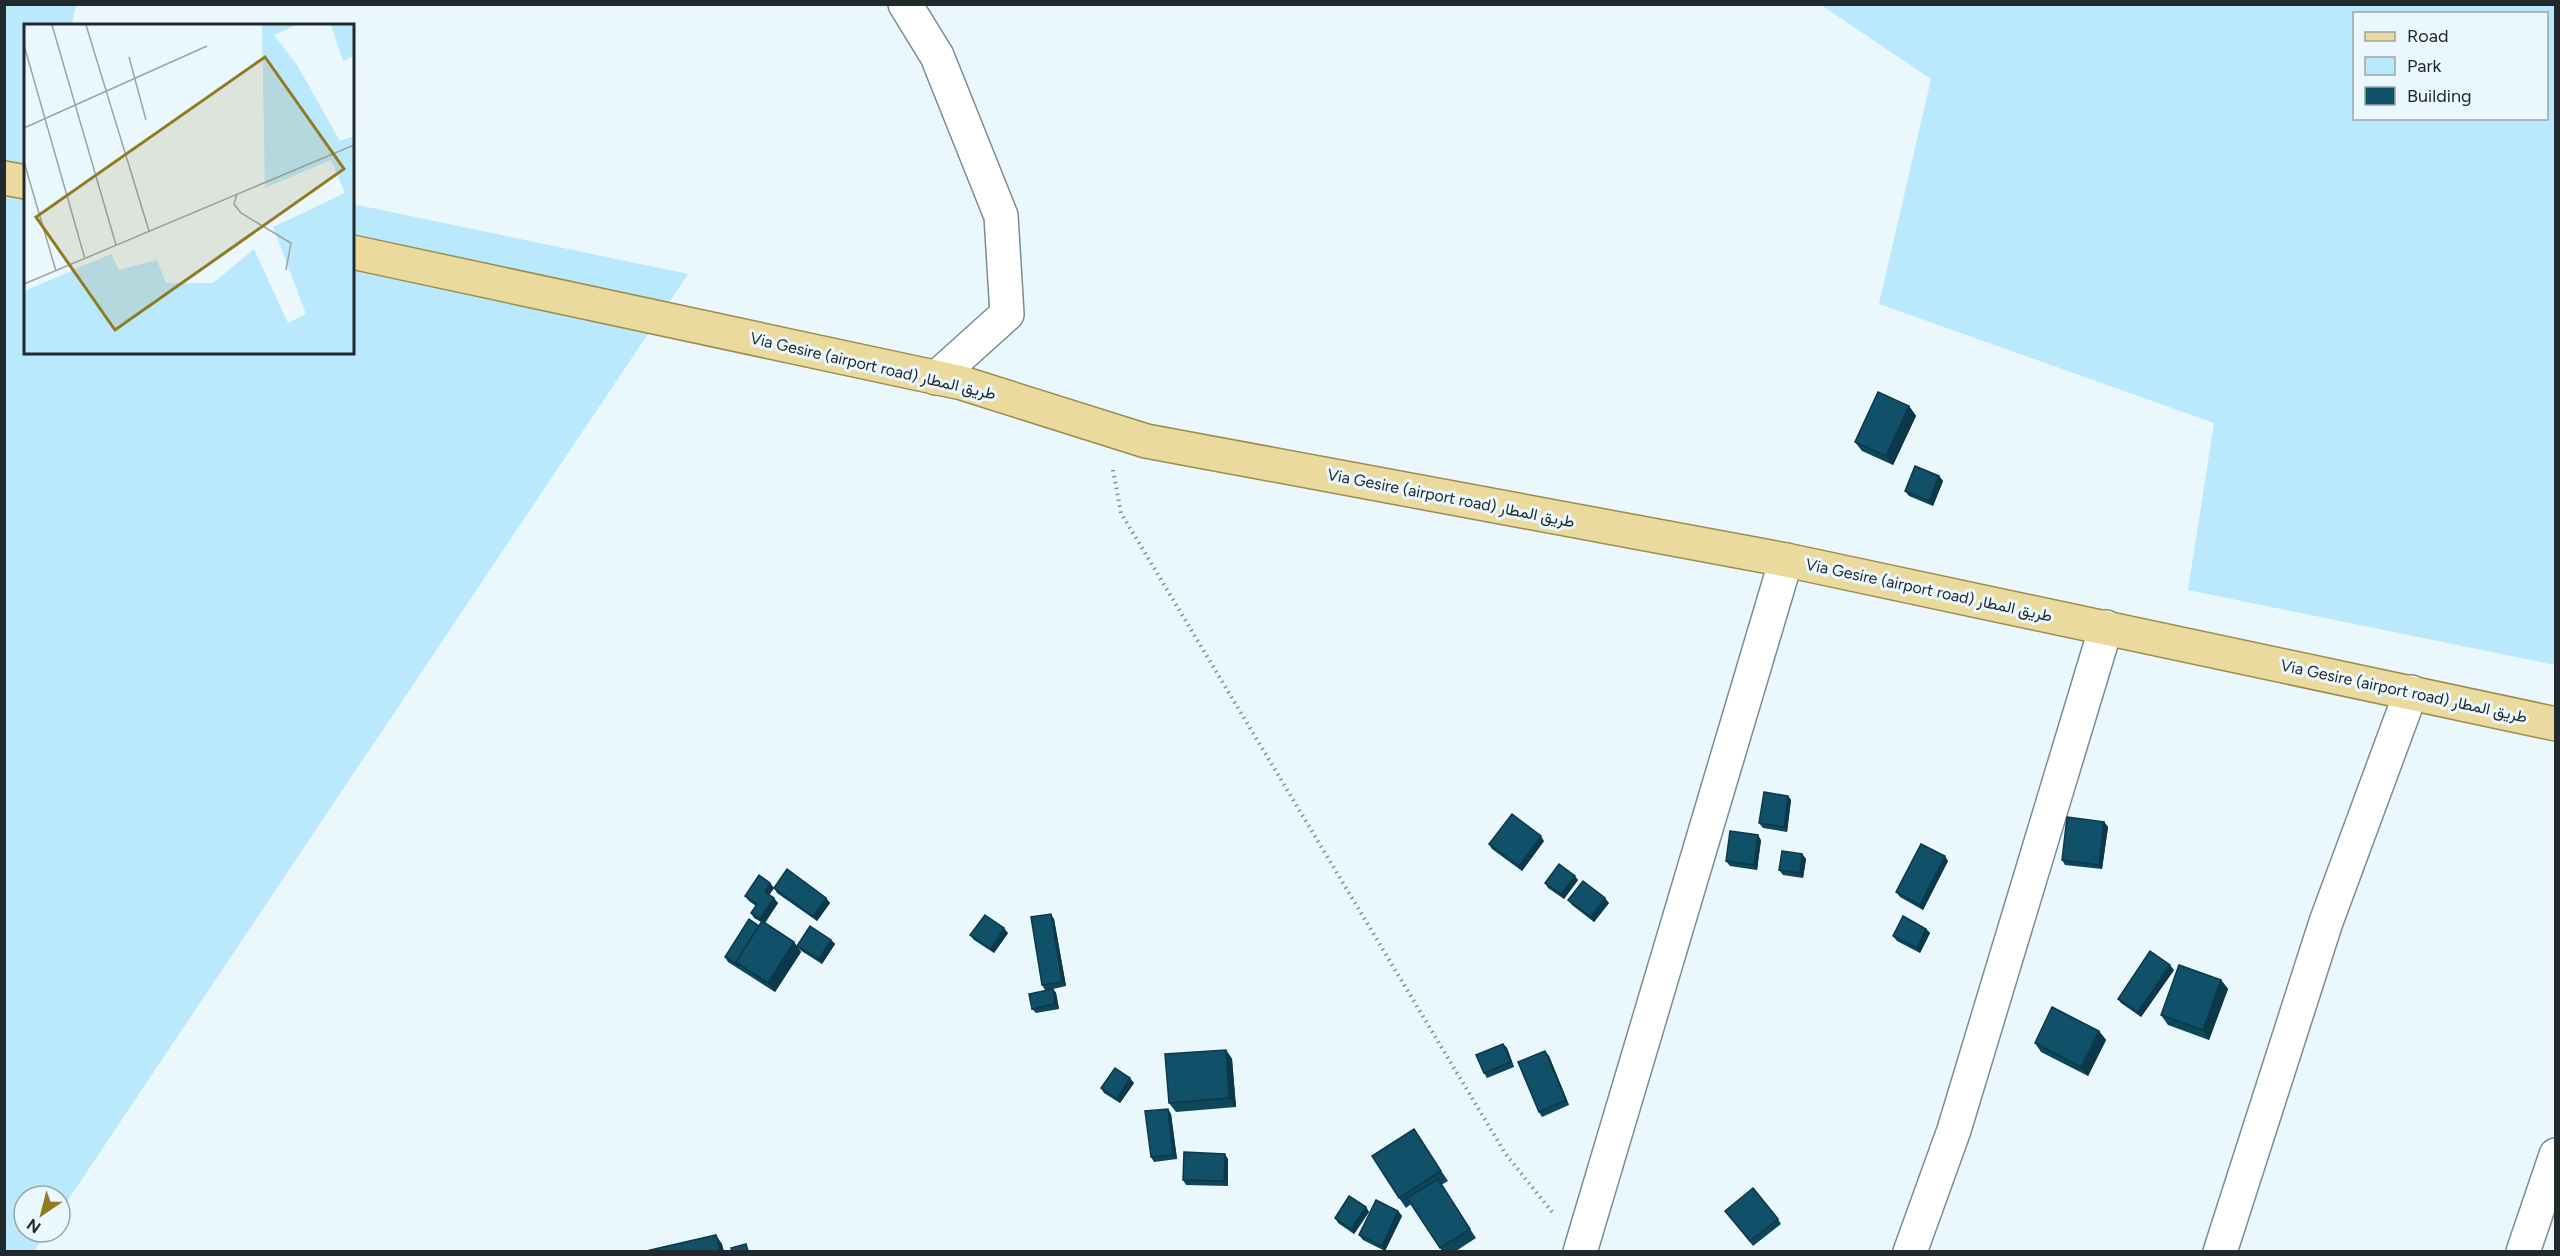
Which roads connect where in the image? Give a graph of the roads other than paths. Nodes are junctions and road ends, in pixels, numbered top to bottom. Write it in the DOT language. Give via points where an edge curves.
graph roads {
  1 [pos="905,4"];
  2 [pos="4,177"];
  3 [pos="24,182"];
  4 [pos="354,252"];
  5 [pos="936,378"];
  6 [pos="1786,560"];
  7 [pos="2106,627"];
  8 [pos="2411,692"];
  9 [pos="2556,724"];
  10 [pos="2556,1155"];
  11 [pos="1581,1249"];
  12 [pos="1910,1251"];
  13 [pos="2220,1251"];
  14 [pos="2523,1251"];
  1 -- 5 [label="street" via="937,56 1001,216 1007,314"];
  2 -- 3 [label="main road"];
  4 -- 5 [label="main road, Via Gesire (airport road) طريق المطار"];
  5 -- 6 [label="main road, Via Gesire (airport road) طريق المطار" via="1146,441"];
  6 -- 7 [label="main road, Via Gesire (airport road) طريق المطار"];
  6 -- 11 [label="street"];
  7 -- 8 [label="main road, Via Gesire (airport road) طريق المطار"];
  7 -- 12 [label="street" via="1954,1130"];
  8 -- 9 [label="main road, Via Gesire (airport road) طريق المطار"];
  8 -- 13 [label="street" via="2326,922"];
  10 -- 14 [label="street"];
}
